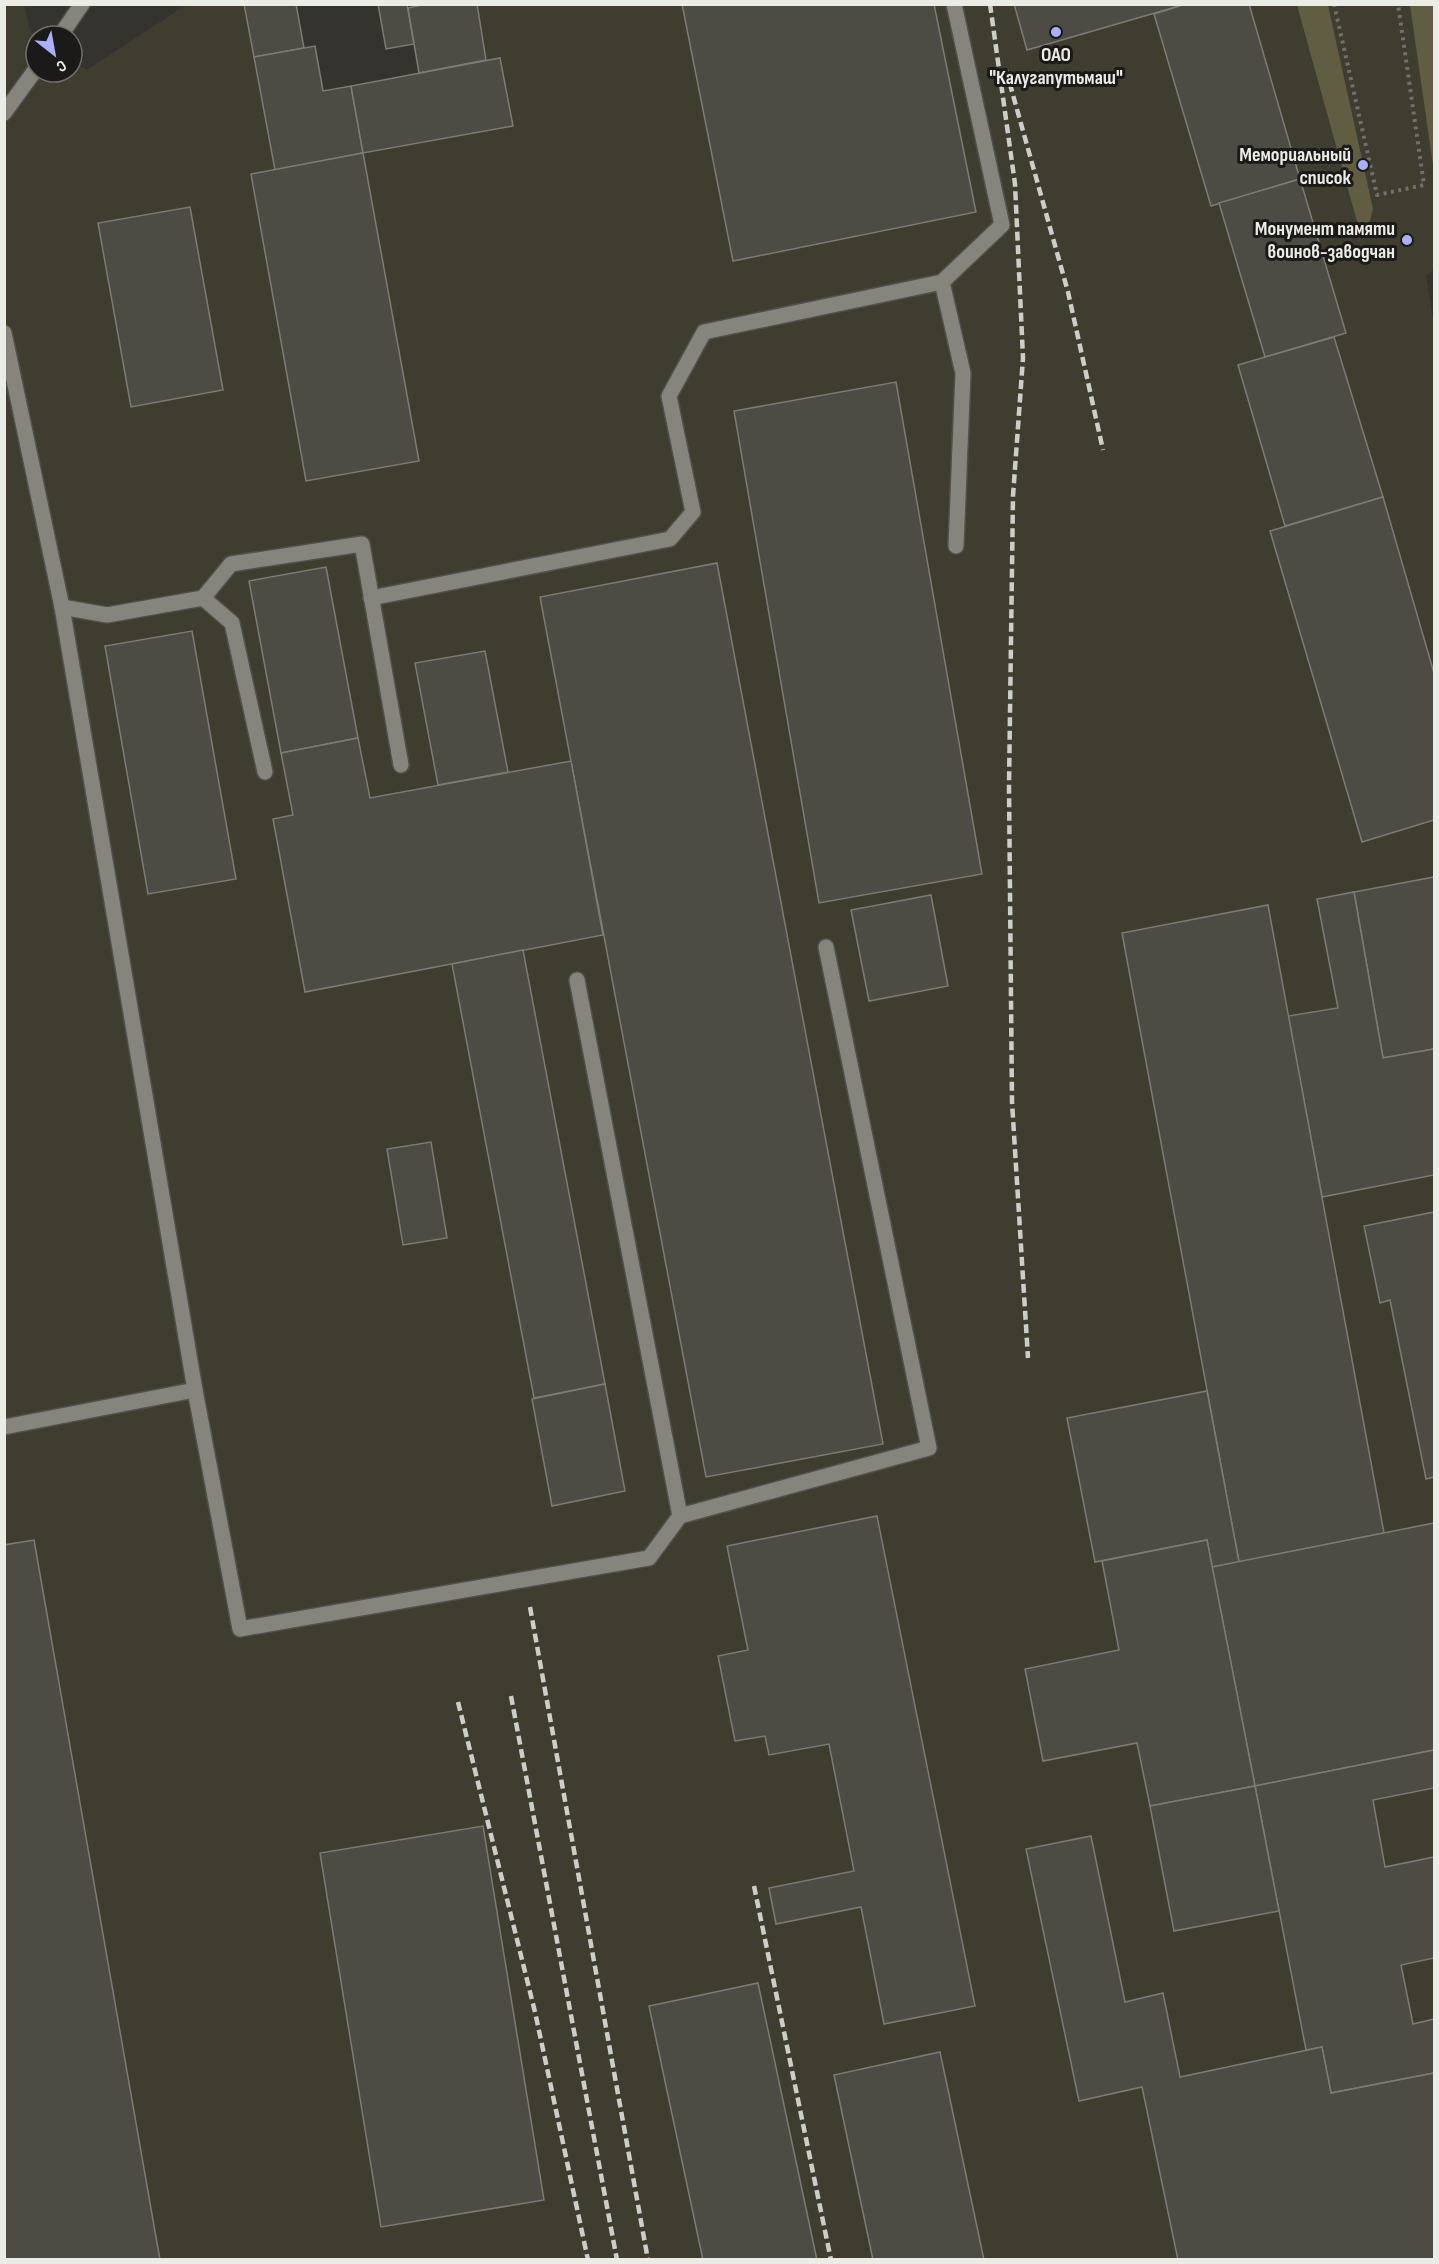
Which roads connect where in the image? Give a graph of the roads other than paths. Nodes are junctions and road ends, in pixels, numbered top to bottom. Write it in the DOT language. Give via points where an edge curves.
graph roads {
  1 [pos="82,4"];
  2 [pos="954,4"];
  3 [pos="68,24"];
  4 [pos="25,84"];
  5 [pos="4,113"];
  6 [pos="942,282"];
  7 [pos="4,333"];
  8 [pos="956,546"];
  9 [pos="203,598"];
  10 [pos="371,598"];
  11 [pos="62,607"];
  12 [pos="401,765"];
  13 [pos="265,772"];
  14 [pos="826,947"];
  15 [pos="577,980"];
  16 [pos="195,1390"];
  17 [pos="4,1427"];
  18 [pos="680,1516"];
  1 -- 3 [label="lane"];
  2 -- 6 [label="lane" via="1002,225"];
  4 -- 5 [label="lane"];
  6 -- 8 [label="lane" via="963,373"];
  6 -- 10 [label="lane" via="704,332 669,396 693,513 670,539"];
  7 -- 11 [label="lane"];
  9 -- 10 [label="lane" via="231,564 362,544"];
  9 -- 11 [label="lane" via="107,615"];
  9 -- 13 [label="lane" via="232,623"];
  10 -- 12 [label="lane"];
  11 -- 16 [label="lane"];
  14 -- 18 [label="lane" via="929,1448"];
  15 -- 18 [label="lane"];
  16 -- 17 [label="lane"];
  16 -- 18 [label="lane" via="240,1629 649,1558"];
}
